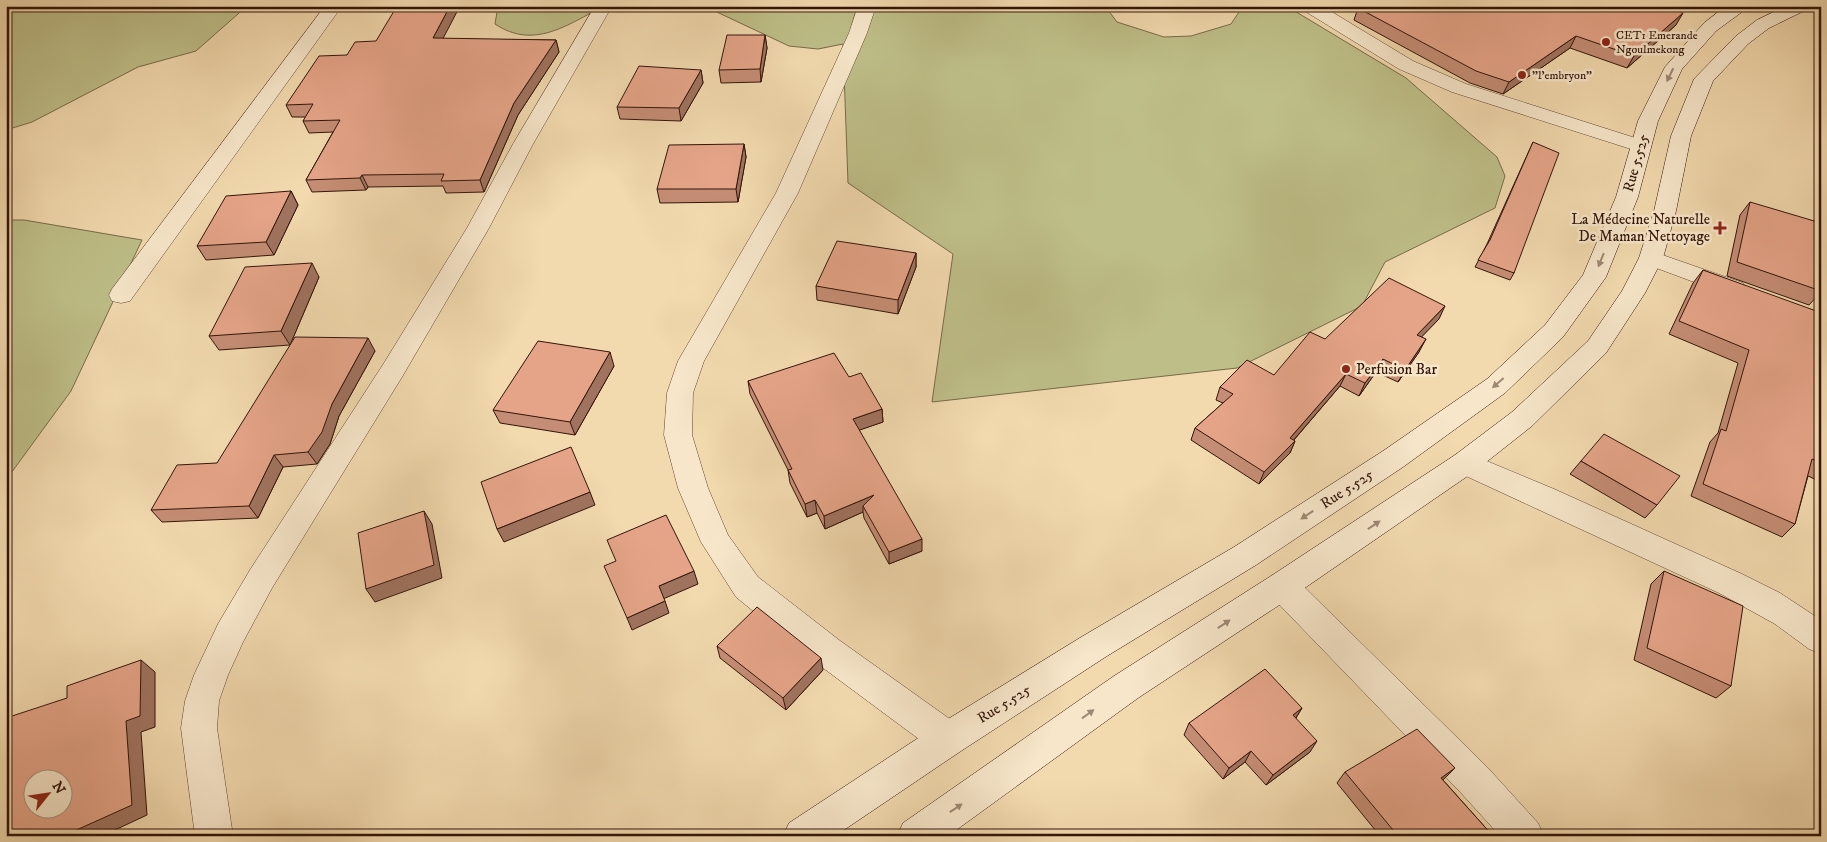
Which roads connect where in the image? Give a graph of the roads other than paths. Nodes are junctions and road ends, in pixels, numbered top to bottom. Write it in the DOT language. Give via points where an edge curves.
graph roads {
  1 [pos="334,6"];
  2 [pos="604,6"];
  3 [pos="867,6"];
  4 [pos="1308,6"];
  5 [pos="1742,6"];
  6 [pos="1800,6"];
  7 [pos="1641,146"];
  8 [pos="1651,258"];
  9 [pos="121,295"];
  10 [pos="1753,296"];
  11 [pos="1465,463"];
  12 [pos="1282,586"];
  13 [pos="1821,639"];
  14 [pos="948,740"];
  15 [pos="214,836"];
  16 [pos="802,836"];
  17 [pos="916,836"];
  18 [pos="1525,836"];
  1 -- 9 [label="street"];
  2 -- 15 [label="street" via="478,228 230,634 202,700 199,728"];
  3 -- 14 [label="street" via="854,43 787,193 691,361 680,393 678,435 693,488 716,542 747,587"];
  4 -- 7 [label="street" via="1406,65 1459,88"];
  5 -- 7 [label="street, Rue 5.525, one-way" via="1710,27 1674,67 1648,121"];
  6 -- 8 [label="street" via="1763,24 1742,40 1704,79 1681,136"];
  7 -- 14 [label="street, Rue 5.525, one-way" via="1627,197 1594,277 1554,331 1496,386 1393,459 1245,556"];
  8 -- 10 [label="street"];
  8 -- 11 [label="street" via="1597,347 1522,419"];
  12 -- 11 [label="street, one-way"];
  11 -- 13 [label="street" via="1754,594"];
  17 -- 12 [label="street, one-way" via="1126,687"];
  12 -- 18 [label="street"];
  14 -- 16 [label="street, Rue 5.525"];
}
